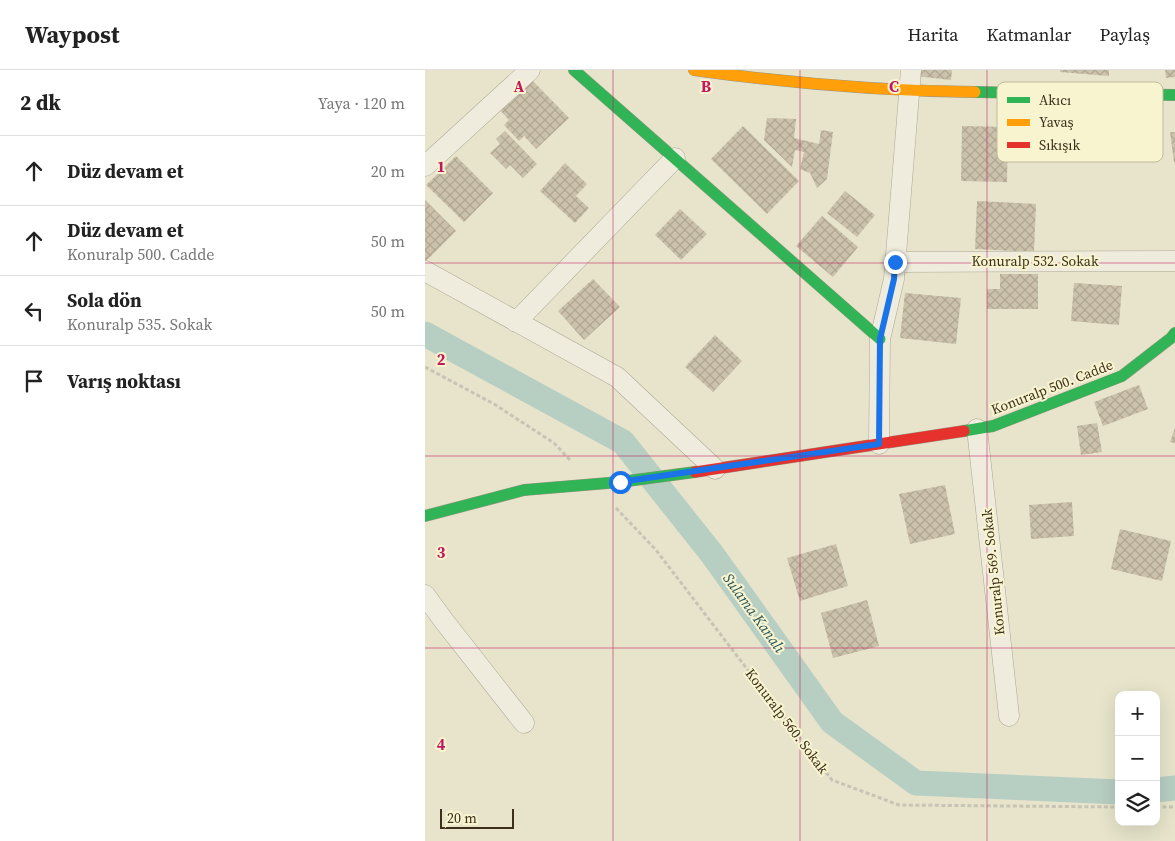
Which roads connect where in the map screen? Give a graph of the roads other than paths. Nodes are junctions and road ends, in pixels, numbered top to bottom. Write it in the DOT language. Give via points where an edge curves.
graph roads {
  1 [pos="530,70"];
  2 [pos="574,70"];
  3 [pos="695,70"];
  4 [pos="911,70"];
  5 [pos="909,91"];
  6 [pos="997,92"];
  7 [pos="675,158"];
  8 [pos="425,166"];
  9 [pos="1175,260"];
  10 [pos="895,262"];
  11 [pos="425,271"];
  12 [pos="516,322"];
  13 [pos="1175,332"];
  14 [pos="880,339"];
  15 [pos="977,429"];
  16 [pos="879,444"];
  17 [pos="715,469"];
  18 [pos="425,516"];
  19 [pos="425,595"];
  20 [pos="1009,716"];
  21 [pos="524,723"];
  1 -- 8 [label="street"];
  2 -- 7 [label="street"];
  3 -- 5 [label="street" via="766,80"];
  4 -- 5 [label="street"];
  5 -- 6 [label="street"];
  5 -- 10 [label="street"];
  7 -- 12 [label="street"];
  7 -- 14 [label="street"];
  9 -- 10 [label="street, Konuralp 532. Sokak"];
  10 -- 14 [label="street"];
  11 -- 12 [label="street"];
  12 -- 17 [label="street" via="617,377"];
  13 -- 15 [label="street, Konuralp 500. Cadde" via="1122,376 993,426"];
  14 -- 16 [label="street"];
  15 -- 16 [label="street, Konuralp 500. Cadde"];
  15 -- 20 [label="street, Konuralp 569. Sokak"];
  16 -- 17 [label="street, Konuralp 500. Cadde"];
  17 -- 18 [label="street, Konuralp 500. Cadde" via="620,482 524,490"];
  19 -- 21 [label="street"];
}
